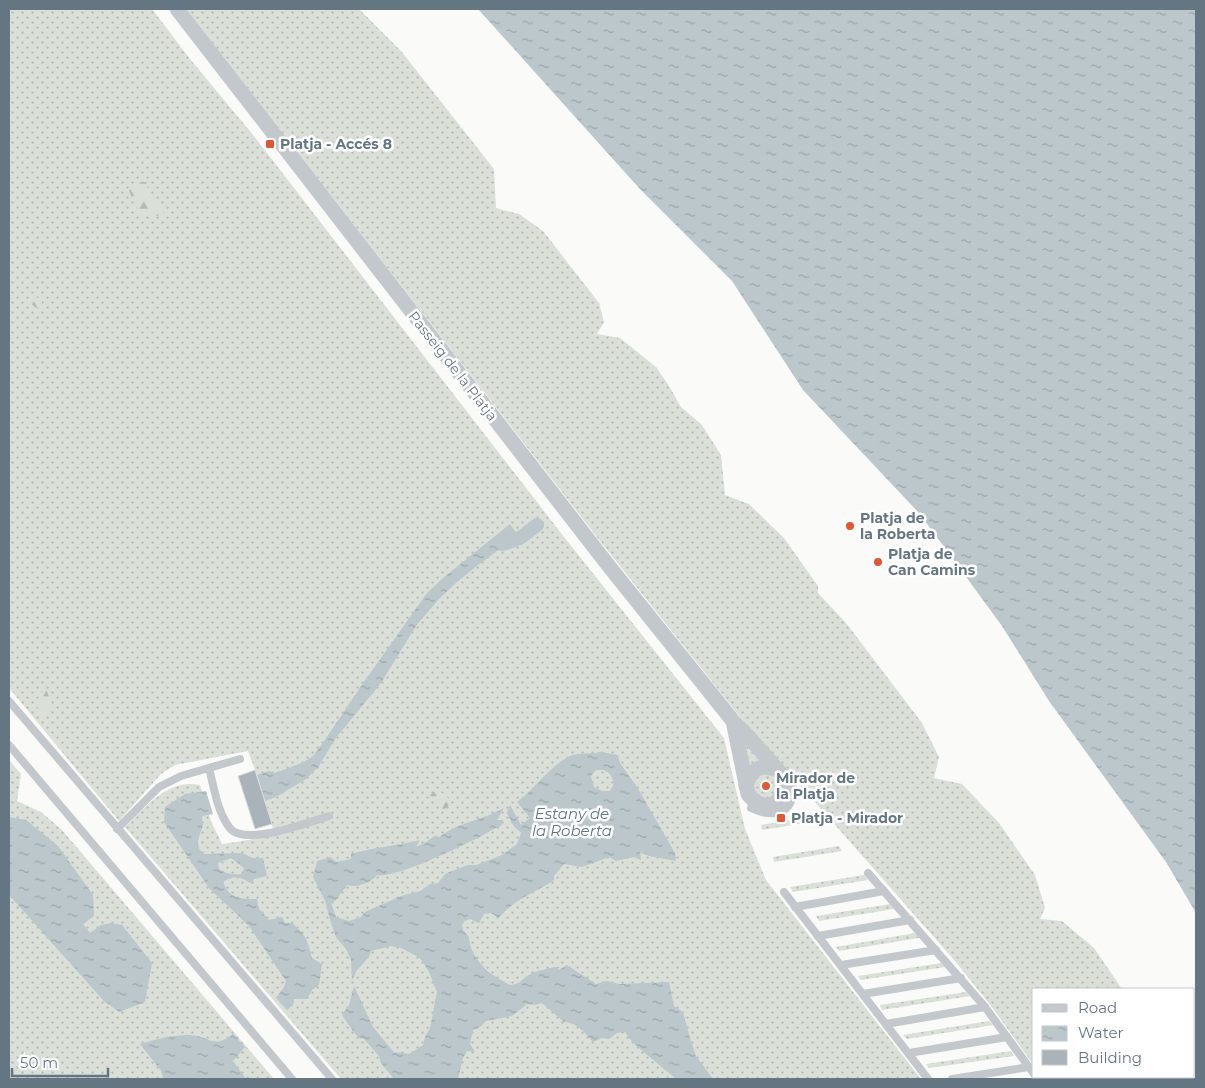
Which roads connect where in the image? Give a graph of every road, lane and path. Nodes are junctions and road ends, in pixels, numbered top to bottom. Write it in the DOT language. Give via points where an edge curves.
graph roads {
  1 [pos="176,9"];
  2 [pos="9,701"];
  3 [pos="733,721"];
  4 [pos="9,745"];
  5 [pos="240,759"];
  6 [pos="209,768"];
  7 [pos="777,770"];
  8 [pos="746,786"];
  9 [pos="792,787"];
  10 [pos="751,808"];
  11 [pos="329,816"];
  12 [pos="117,829"];
  13 [pos="868,873"];
  14 [pos="884,891"];
  15 [pos="784,892"];
  16 [pos="795,907"];
  17 [pos="910,920"];
  18 [pos="818,936"];
  19 [pos="936,950"];
  20 [pos="841,965"];
  21 [pos="961,978"];
  22 [pos="863,994"];
  23 [pos="985,1007"];
  24 [pos="886,1024"];
  25 [pos="1007,1037"];
  26 [pos="908,1053"];
  27 [pos="1032,1071"];
  28 [pos="1032,1074"];
  29 [pos="292,1079"];
  30 [pos="332,1079"];
  31 [pos="928,1079"];
  32 [pos="952,1079"];
  1 -- 3 [label="street, Passeig de la Platja"];
  2 -- 12 [label="lane"];
  3 -- 7 [label="street, Passeig de la Platja"];
  3 -- 8 [label="street, Passeig de la Platja"];
  4 -- 29 [label="lane"];
  5 -- 6 [label="lane"];
  6 -- 11 [label="lane" via="229,829 239,835 274,832"];
  6 -- 12 [label="lane" via="158,787"];
  7 -- 8 [label="street" via="759,768 751,773"];
  7 -- 8 [label="street, Passeig de la Platja" via="785,785 784,794 778,801 761,805 753,801"];
  9 -- 10 [label="lane" via="791,803 781,812 765,813"];
  12 -- 30 [label="lane"];
  13 -- 14 [label="lane"];
  14 -- 16 [label="lane"];
  14 -- 17 [label="lane"];
  15 -- 16 [label="lane"];
  16 -- 18 [label="lane"];
  17 -- 18 [label="lane"];
  17 -- 19 [label="lane"];
  18 -- 20 [label="lane"];
  19 -- 20 [label="lane"];
  19 -- 21 [label="lane"];
  20 -- 22 [label="lane"];
  21 -- 22 [label="lane"];
  21 -- 23 [label="lane"];
  22 -- 24 [label="lane"];
  23 -- 24 [label="lane"];
  23 -- 25 [label="lane"];
  24 -- 26 [label="lane"];
  25 -- 26 [label="lane"];
  25 -- 27 [label="lane"];
  26 -- 31 [label="lane"];
  28 -- 32 [label="lane"];
}
